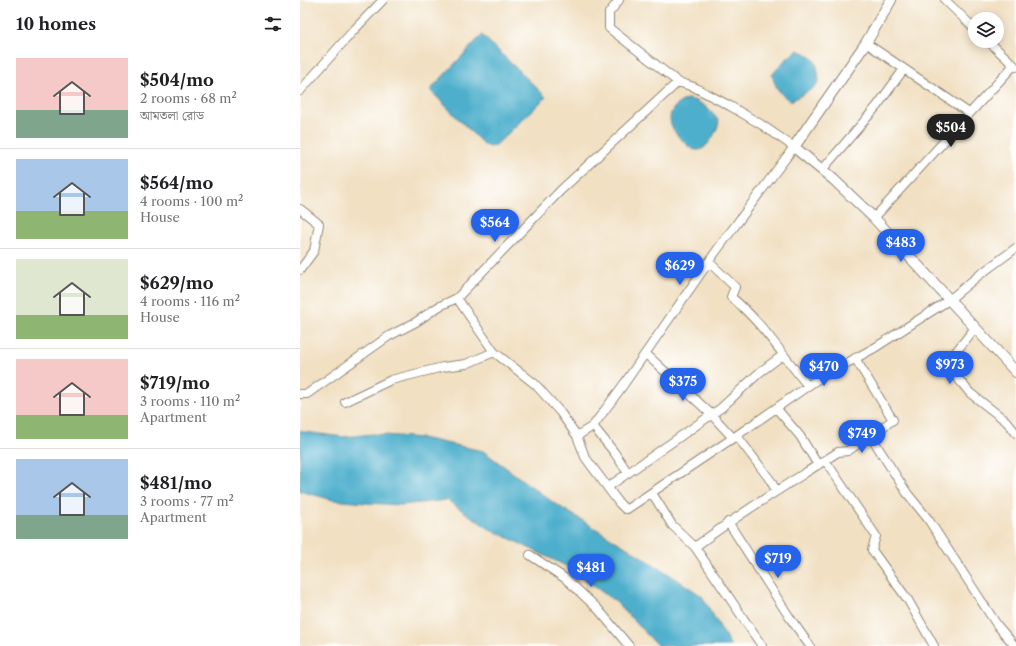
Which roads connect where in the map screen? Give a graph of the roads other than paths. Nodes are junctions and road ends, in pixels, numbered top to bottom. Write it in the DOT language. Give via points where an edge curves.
graph roads {
  1 [pos="383,0"];
  2 [pos="619,0"];
  3 [pos="891,0"];
  4 [pos="945,0"];
  5 [pos="968,22"];
  6 [pos="866,42"];
  7 [pos="996,48"];
  8 [pos="1015,66"];
  9 [pos="904,69"];
  10 [pos="678,82"];
  11 [pos="300,91"];
  12 [pos="969,113"];
  13 [pos="794,146"];
  14 [pos="822,170"];
  15 [pos="300,209"];
  16 [pos="874,218"];
  17 [pos="1016,248"];
  18 [pos="708,262"];
  19 [pos="300,270"];
  20 [pos="457,298"];
  21 [pos="949,300"];
  22 [pos="975,328"];
  23 [pos="494,352"];
  24 [pos="646,354"];
  25 [pos="784,354"];
  26 [pos="855,358"];
  27 [pos="1016,372"];
  28 [pos="808,386"];
  29 [pos="303,394"];
  30 [pos="300,401"];
  31 [pos="345,402"];
  32 [pos="776,408"];
  33 [pos="711,414"];
  34 [pos="593,426"];
  35 [pos="1016,433"];
  36 [pos="578,436"];
  37 [pos="870,436"];
  38 [pos="735,437"];
  39 [pos="821,462"];
  40 [pos="628,473"];
  41 [pos="608,487"];
  42 [pos="776,492"];
  43 [pos="652,493"];
  44 [pos="728,522"];
  45 [pos="695,547"];
  46 [pos="530,555"];
  47 [pos="629,646"];
  48 [pos="762,646"];
  49 [pos="810,646"];
  50 [pos="934,646"];
  51 [pos="1014,646"];
  1 -- 11 [label="street"];
  2 -- 10 [label="street" via="609,13 609,28"];
  3 -- 6 [label="main road"];
  4 -- 5 [label="street"];
  6 -- 9 [label="street"];
  6 -- 13 [label="main road"];
  7 -- 8 [label="street"];
  8 -- 12 [label="street"];
  9 -- 12 [label="street"];
  9 -- 14 [label="street" via="877,106"];
  10 -- 13 [label="street" via="694,87 730,106"];
  10 -- 20 [label="street" via="561,190"];
  12 -- 16 [label="street"];
  13 -- 14 [label="main road"];
  13 -- 18 [label="street"];
  14 -- 16 [label="main road"];
  15 -- 19 [label="street" via="319,224 314,250"];
  16 -- 21 [label="main road"];
  17 -- 21 [label="street"];
  18 -- 24 [label="street"];
  18 -- 25 [label="street" via="735,287 731,297"];
  20 -- 23 [label="street"];
  20 -- 29 [label="street" via="389,336"];
  21 -- 22 [label="main road"];
  21 -- 26 [label="street" via="876,348"];
  22 -- 27 [label="main road"];
  22 -- 35 [label="street" via="946,364 970,393 1006,421"];
  23 -- 31 [label="street" via="466,364 391,380"];
  23 -- 36 [label="street" via="535,384"];
  24 -- 33 [label="street"];
  24 -- 34 [label="street"];
  25 -- 28 [label="street"];
  25 -- 33 [label="street"];
  26 -- 28 [label="street"];
  26 -- 37 [label="street" via="893,420"];
  28 -- 32 [label="street"];
  29 -- 30 [label="street"];
  32 -- 38 [label="street"];
  32 -- 39 [label="street"];
  33 -- 38 [label="street"];
  33 -- 40 [label="street"];
  34 -- 36 [label="street"];
  34 -- 40 [label="street"];
  36 -- 41 [label="street" via="585,457"];
  37 -- 39 [label="street" via="848,451 838,452"];
  37 -- 51 [label="street" via="907,494 928,519 997,625"];
  38 -- 42 [label="street" via="771,481"];
  38 -- 43 [label="street"];
  39 -- 42 [label="street"];
  39 -- 50 [label="street" via="876,536 872,550 908,600"];
  40 -- 41 [label="street"];
  41 -- 43 [label="street" via="625,509"];
  42 -- 44 [label="street"];
  43 -- 45 [label="street" via="672,525"];
  44 -- 45 [label="street"];
  44 -- 49 [label="street"];
  45 -- 48 [label="street"];
  46 -- 47 [label="street" via="566,579 598,609"];
}
